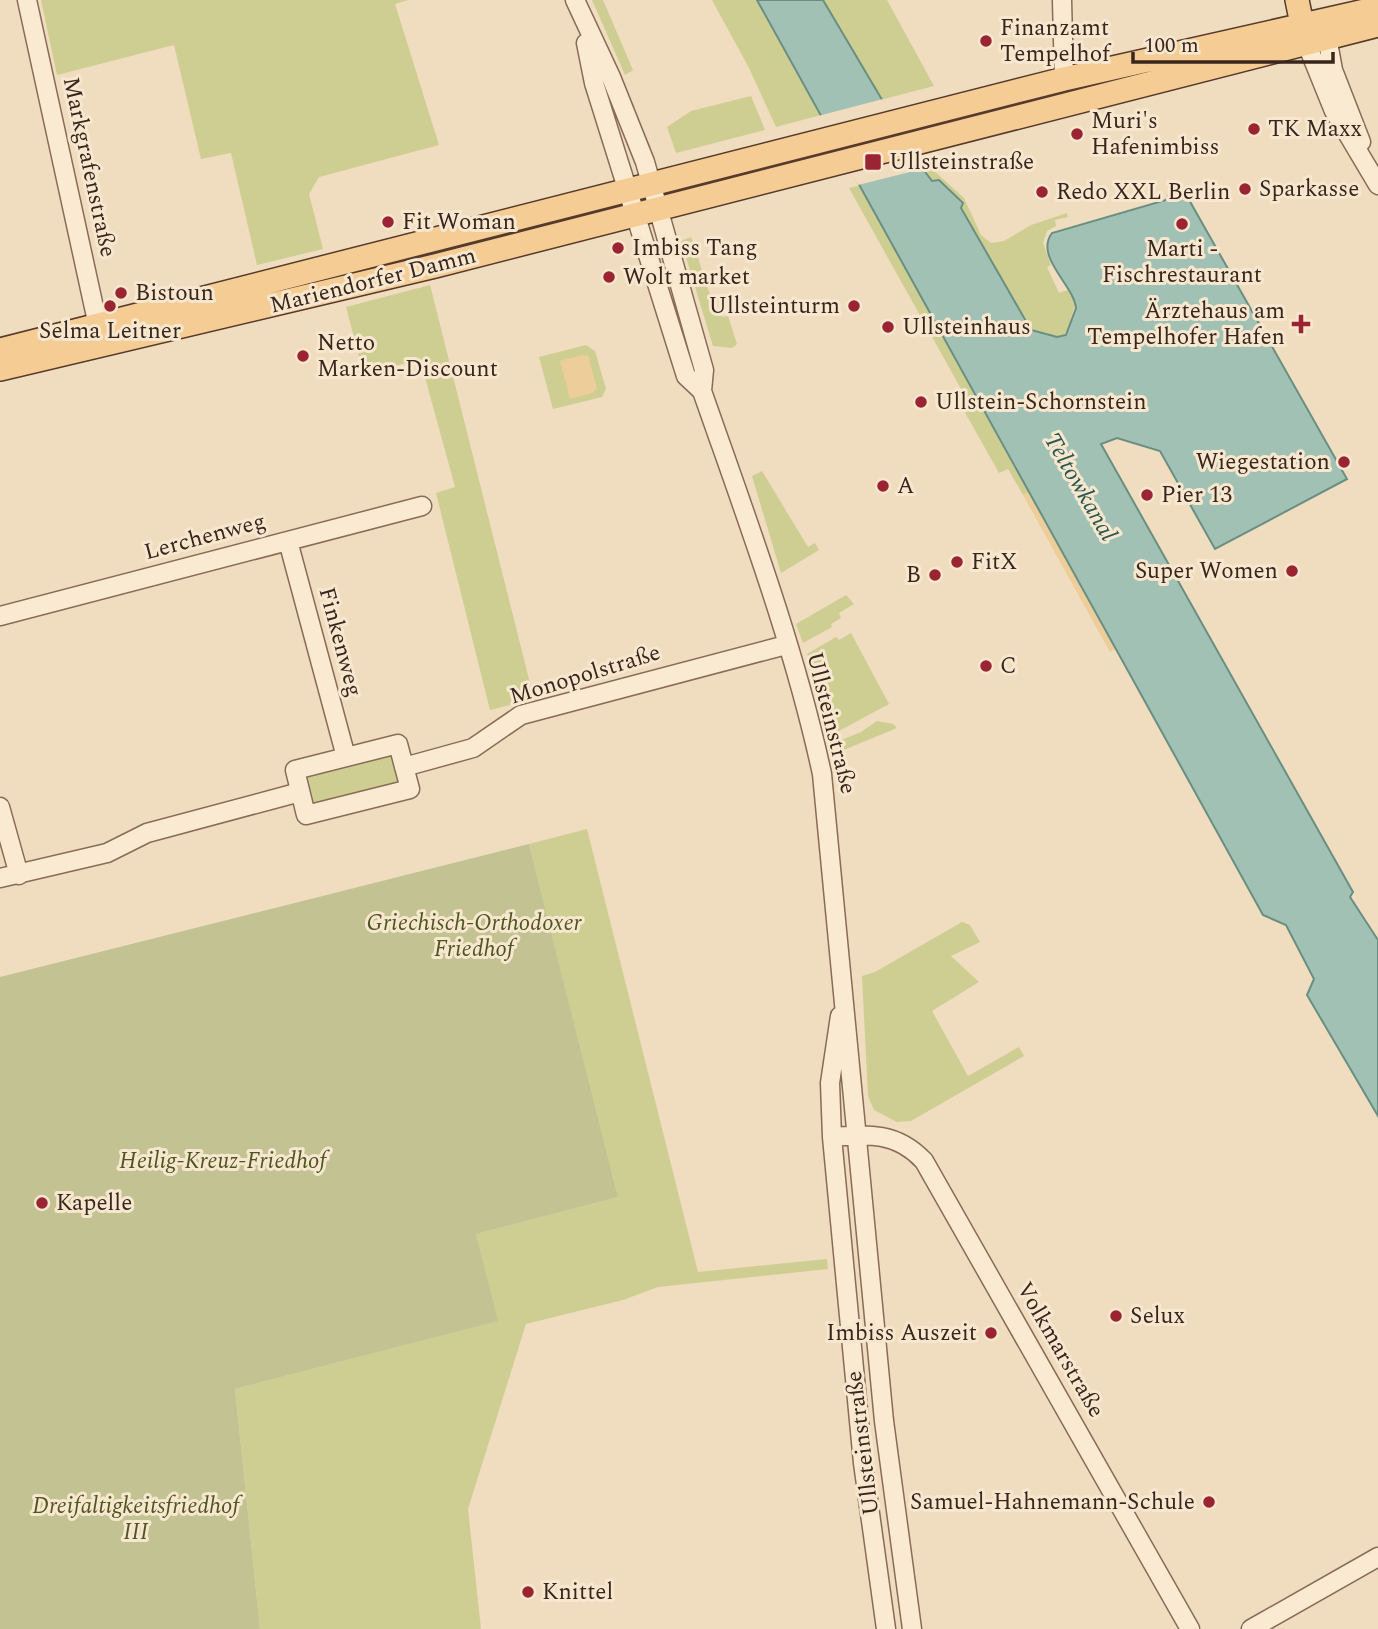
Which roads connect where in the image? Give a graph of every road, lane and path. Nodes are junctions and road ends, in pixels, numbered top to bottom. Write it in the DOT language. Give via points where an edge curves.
graph roads {
  1 [pos="27,0"];
  2 [pos="575,0"];
  3 [pos="1062,0"];
  4 [pos="1297,0"];
  5 [pos="1378,8"];
  6 [pos="582,20"];
  7 [pos="1315,24"];
  8 [pos="1378,25"];
  9 [pos="1064,79"];
  10 [pos="651,183"];
  11 [pos="1378,184"];
  12 [pos="626,188"];
  13 [pos="657,208"];
  14 [pos="634,214"];
  15 [pos="100,334"];
  16 [pos="0,350"];
  17 [pos="0,369"];
  18 [pos="702,391"];
  19 [pos="422,506"];
  20 [pos="288,541"];
  21 [pos="0,616"];
  22 [pos="786,645"];
  23 [pos="346,757"];
  24 [pos="404,766"];
  25 [pos="300,792"];
  26 [pos="0,807"];
  27 [pos="19,875"];
  28 [pos="0,878"];
  29 [pos="844,996"];
  30 [pos="858,1135"];
  31 [pos="832,1137"];
  32 [pos="872,1292"];
  33 [pos="846,1295"];
  34 [pos="1378,1557"];
  35 [pos="886,1629"];
  36 [pos="912,1629"];
  37 [pos="1190,1629"];
  38 [pos="1251,1629"];
  1 -- 15 [label="street, Markgrafenstraße"];
  2 -- 6 [label="street, Ullsteinstraße"];
  3 -- 9 [label="street"];
  4 -- 7 [label="main road"];
  5 -- 7 [label="main road"];
  6 -- 10 [label="street, Ullsteinstraße" via="611,77"];
  6 -- 12 [label="street, Ullsteinstraße" via="594,83"];
  7 -- 8 [label="main road"];
  7 -- 9 [label="main road, Mariendorfer Damm"];
  7 -- 11 [label="street" via="1316,73"];
  7 -- 13 [label="main road, Mariendorfer Damm" via="916,142"];
  9 -- 10 [label="main road, Mariendorfer Damm"];
  10 -- 12 [label="main road, Mariendorfer Damm"];
  10 -- 13 [label="street, Ullsteinstraße"];
  12 -- 14 [label="street, Ullsteinstraße"];
  12 -- 15 [label="main road, Mariendorfer Damm"];
  13 -- 14 [label="main road, Mariendorfer Damm"];
  13 -- 18 [label="street, Ullsteinstraße" via="704,370"];
  14 -- 15 [label="main road, Mariendorfer Damm" via="239,314"];
  14 -- 18 [label="street, Ullsteinstraße" via="685,376"];
  15 -- 16 [label="main road, Mariendorfer Damm"];
  15 -- 17 [label="main road, Mariendorfer Damm"];
  18 -- 22 [label="street, Ullsteinstraße"];
  19 -- 20 [label="street, Lerchenweg"];
  20 -- 21 [label="street, Lerchenweg"];
  20 -- 23 [label="street, Finkenweg"];
  22 -- 24 [label="street, Monopolstraße" via="521,715 473,748"];
  22 -- 29 [label="street, Ullsteinstraße" via="812,728 825,792"];
  23 -- 24 [label="street" via="398,744"];
  23 -- 25 [label="street" via="295,770"];
  24 -- 25 [label="street" via="410,789 306,816"];
  25 -- 27 [label="street" via="148,833 107,853"];
  26 -- 27 [label="street"];
  27 -- 28 [label="street"];
  29 -- 30 [label="street, Ullsteinstraße"];
  29 -- 31 [label="street, Ullsteinstraße" via="830,1083"];
  30 -- 31 [label="street"];
  30 -- 32 [label="street, Ullsteinstraße"];
  30 -- 37 [label="street, Volkmarstraße" via="890,1136 924,1161"];
  31 -- 33 [label="street, Ullsteinstraße"];
  32 -- 33 [label="street"];
  32 -- 36 [label="street, Ullsteinstraße"];
  33 -- 35 [label="street, Ullsteinstraße"];
  34 -- 38 [label="street"];
}
